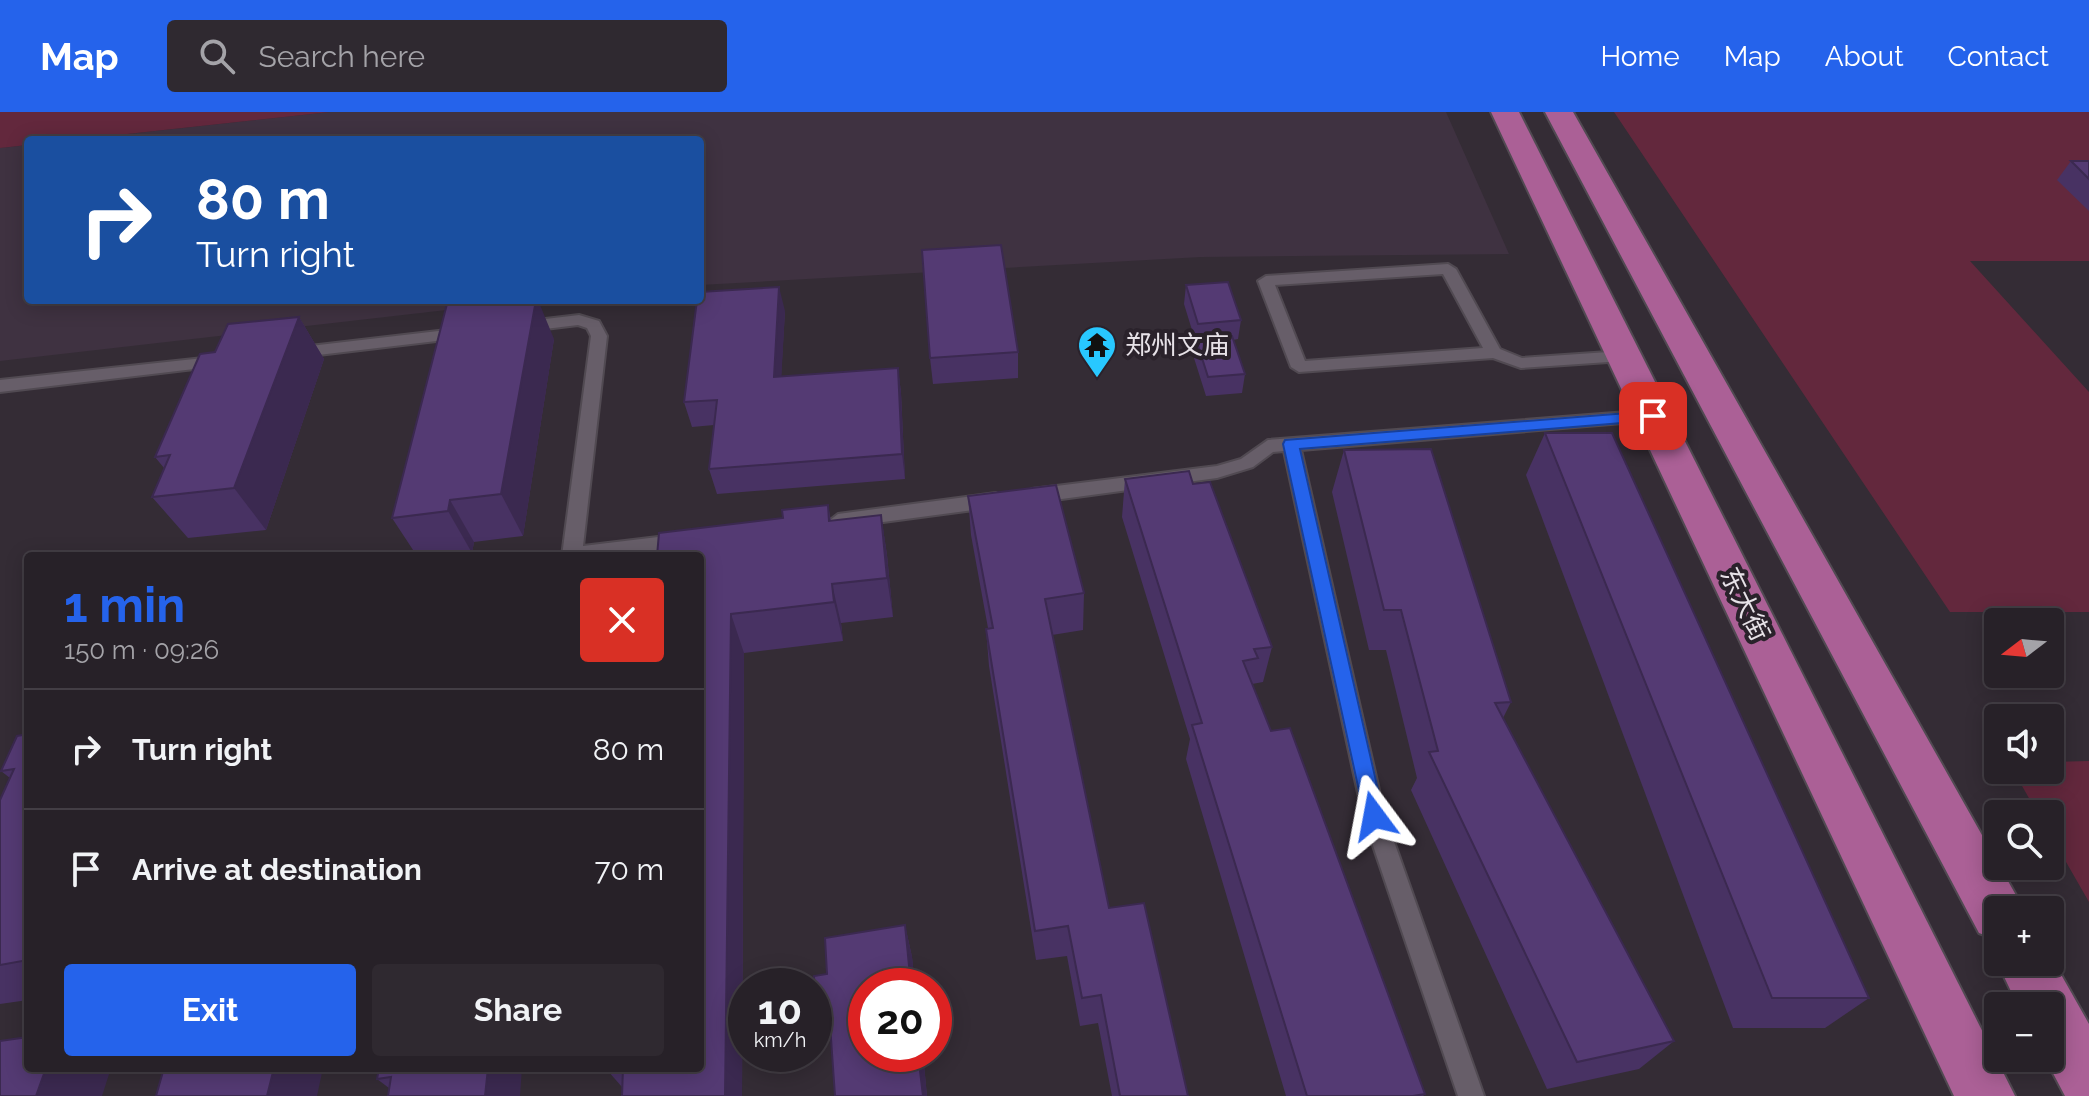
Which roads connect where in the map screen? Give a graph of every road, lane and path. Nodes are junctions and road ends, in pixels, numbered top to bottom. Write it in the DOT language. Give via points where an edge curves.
graph roads {
  1 [pos="1505,112"];
  2 [pos="1559,112"];
  3 [pos="1494,353"];
  4 [pos="280,354"];
  5 [pos="1623,356"];
  6 [pos="233,359"];
  7 [pos="0,386"];
  8 [pos="1653,416"];
  9 [pos="1291,444"];
  10 [pos="825,522"];
  11 [pos="698,539"];
  12 [pos="572,552"];
  13 [pos="596,552"];
  14 [pos="1988,896"];
  15 [pos="2064,1035"];
  16 [pos="2089,1081"];
  17 [pos="1471,1096"];
  18 [pos="1985,1096"];
  1 -- 5 [label="main road, 东大街"];
  2 -- 14 [label="main road"];
  3 -- 3 [label="lane" via="1299,367 1266,281 1448,269"];
  3 -- 5 [label="lane" via="1521,363"];
  4 -- 12 [label="lane" via="579,320 593,325 599,336"];
  5 -- 8 [label="main road, 东大街"];
  6 -- 7 [label="lane"];
  8 -- 9 [label="lane"];
  8 -- 18 [label="main road, 东大街"];
  9 -- 10 [label="lane" via="1268,446 1247,463 1217,472"];
  9 -- 17 [label="lane" via="1374,816"];
  11 -- 13 [label="lane"];
  15 -- 16 [label="main road"];
}
